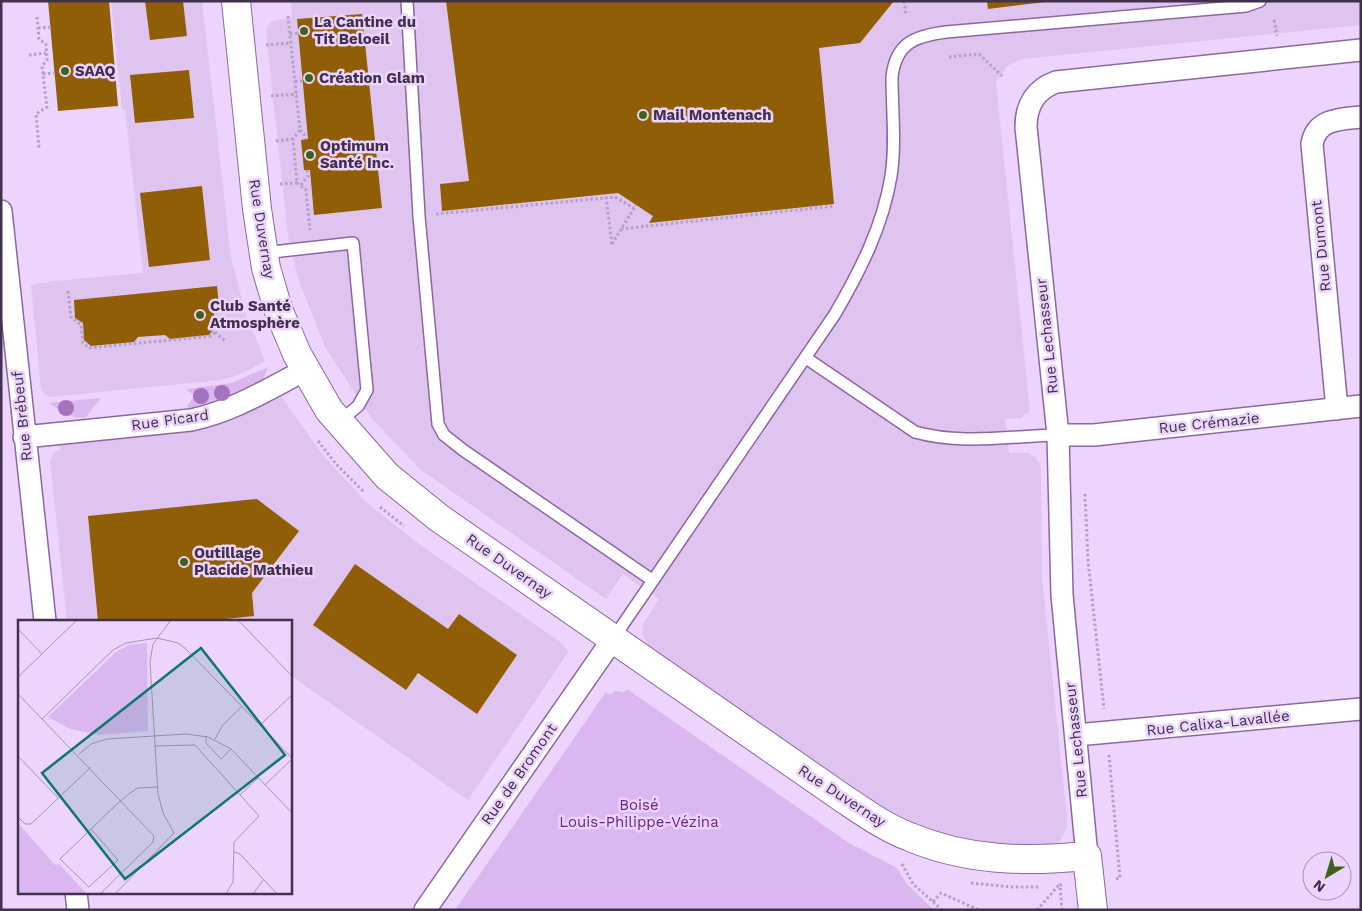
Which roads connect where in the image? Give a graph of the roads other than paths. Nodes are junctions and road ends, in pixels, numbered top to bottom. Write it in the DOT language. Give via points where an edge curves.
graph roads {
  1 [pos="236,1"];
  2 [pos="407,1"];
  3 [pos="1260,1"];
  4 [pos="1361,50"];
  5 [pos="1361,117"];
  6 [pos="1,211"];
  7 [pos="263,253"];
  8 [pos="4,259"];
  9 [pos="806,358"];
  10 [pos="305,370"];
  11 [pos="1361,406"];
  12 [pos="1337,409"];
  13 [pos="339,422"];
  14 [pos="1058,435"];
  15 [pos="24,437"];
  16 [pos="652,580"];
  17 [pos="45,620"];
  18 [pos="613,639"];
  19 [pos="1361,709"];
  20 [pos="1076,736"];
  21 [pos="1087,856"];
  22 [pos="76,894"];
  23 [pos="78,910"];
  24 [pos="426,910"];
  25 [pos="1093,910"];
  1 -- 7 [label="street, Rue Duvernay"];
  2 -- 16 [label="lane" via="419,216 438,424 444,435 463,450"];
  3 -- 9 [label="lane" via="1246,6 946,32 923,35 909,42 893,69 892,174 884,209 863,265 836,314"];
  4 -- 14 [label="street, Rue Lechasseur" via="1062,81 1050,84 1033,98 1027,112 1026,127"];
  5 -- 12 [label="street, Rue Dumont" via="1324,124 1315,132 1312,144"];
  6 -- 8 [label="street, Rue Brébeuf"];
  7 -- 10 [label="street, Rue Duvernay" via="278,309"];
  7 -- 13 [label="lane" via="354,243 367,390 358,406"];
  8 -- 15 [label="street, Rue Brébeuf"];
  9 -- 14 [label="lane" via="915,432 936,438 978,439"];
  9 -- 16 [label="lane"];
  10 -- 13 [label="street, Rue Duvernay"];
  10 -- 15 [label="street, Rue Picard" via="253,399 213,415"];
  11 -- 12 [label="street, Rue Crémazie"];
  12 -- 14 [label="street, Rue Crémazie" via="1094,435"];
  13 -- 18 [label="street, Rue Duvernay" via="371,460 404,491"];
  14 -- 20 [label="street, Rue Lechasseur" via="1062,595"];
  15 -- 17 [label="street, Rue Brébeuf"];
  16 -- 18 [label="lane"];
  18 -- 21 [label="street, Rue Duvernay" via="844,799 910,837 966,854 1000,859 1050,860"];
  18 -- 24 [label="street, Rue de Bromont"];
  19 -- 20 [label="street, Rue Calixa-Lavallée"];
  20 -- 21 [label="street, Rue Lechasseur"];
  21 -- 25 [label="street, Rue Lechasseur"];
  22 -- 23 [label="street"];
}
